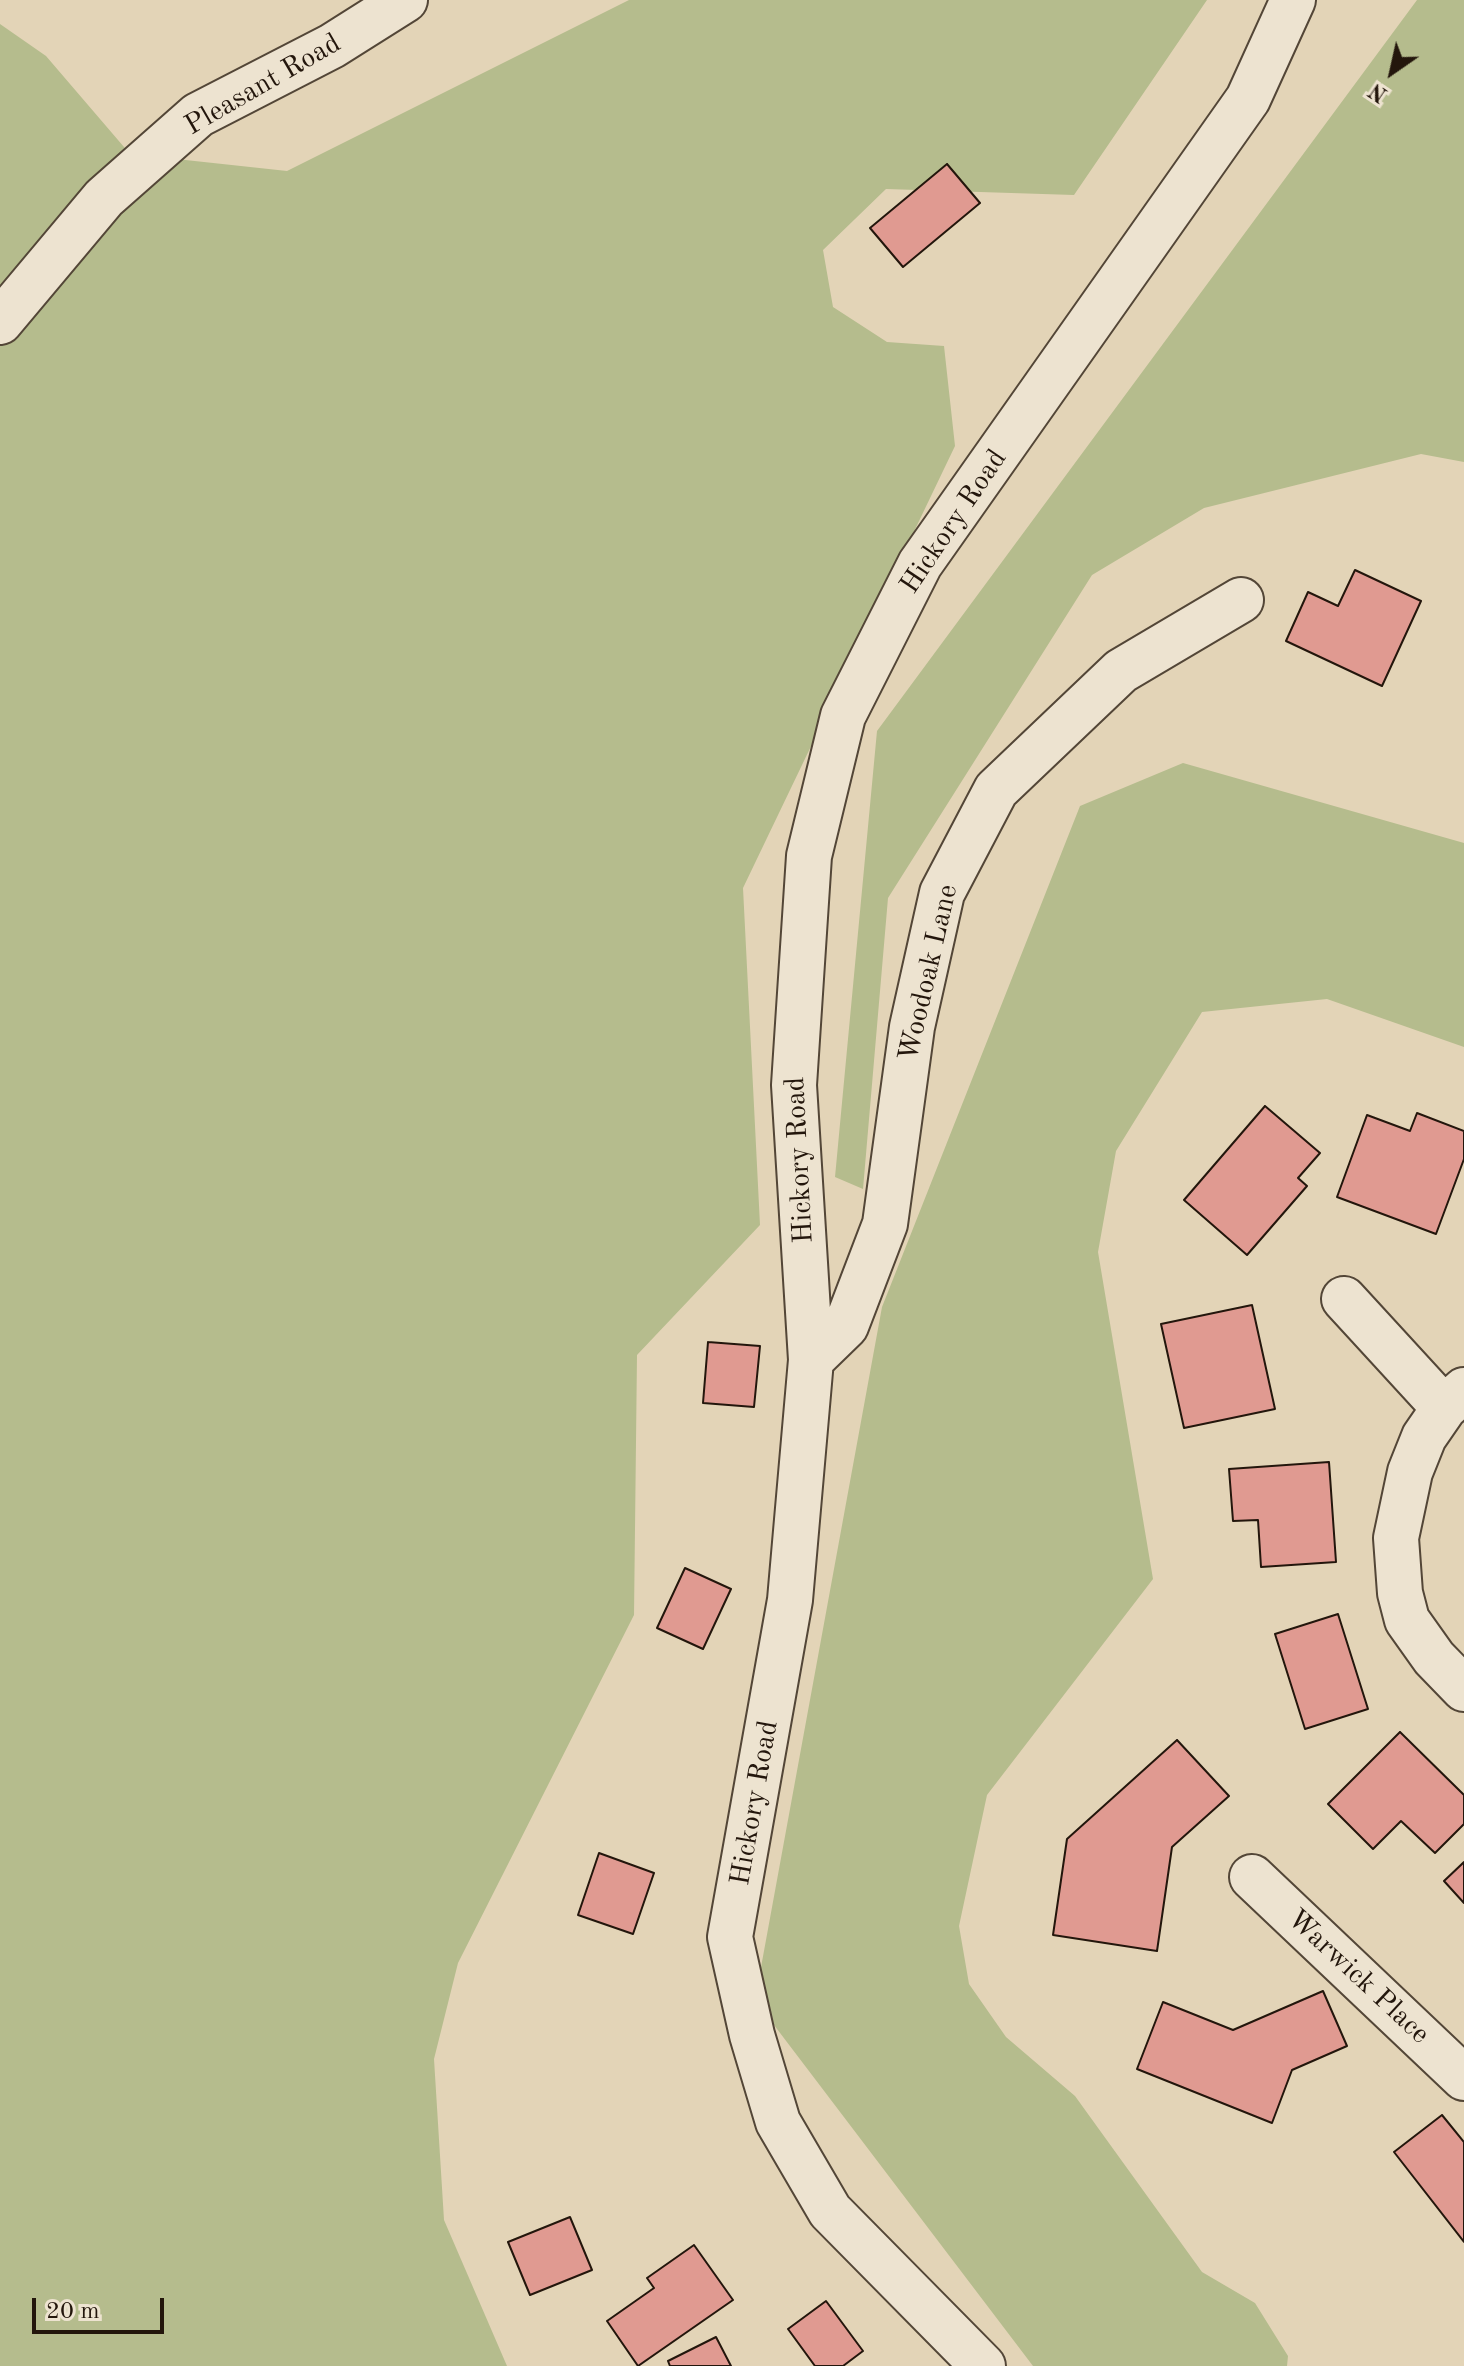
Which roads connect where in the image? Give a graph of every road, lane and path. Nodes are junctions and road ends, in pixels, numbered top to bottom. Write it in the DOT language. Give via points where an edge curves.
graph roads {
  1 [pos="405,0"];
  2 [pos="1293,0"];
  3 [pos="0,322"];
  4 [pos="1241,600"];
  5 [pos="1344,1299"];
  6 [pos="811,1360"];
  7 [pos="1454,1399"];
  8 [pos="1464,1689"];
  9 [pos="1252,1877"];
  10 [pos="1464,2078"];
  11 [pos="983,2366"];
  1 -- 3 [label="street, Pleasant Road" via="332,46 198,115 104,198"];
  2 -- 6 [label="street, Hickory Road" via="1248,99 920,564 843,716 809,856 794,1085"];
  4 -- 6 [label="street, Woodoak Lane" via="1121,671 996,790 942,893 912,1027 885,1224 846,1326"];
  5 -- 7 [label="street"];
  6 -- 11 [label="street, Hickory Road" via="790,1600 730,1937 778,2122 830,2211"];
  7 -- 8 [label="street" via="1424,1437 1410,1472 1396,1538 1407,1620"];
  9 -- 10 [label="street, Warwick Place"];
}
